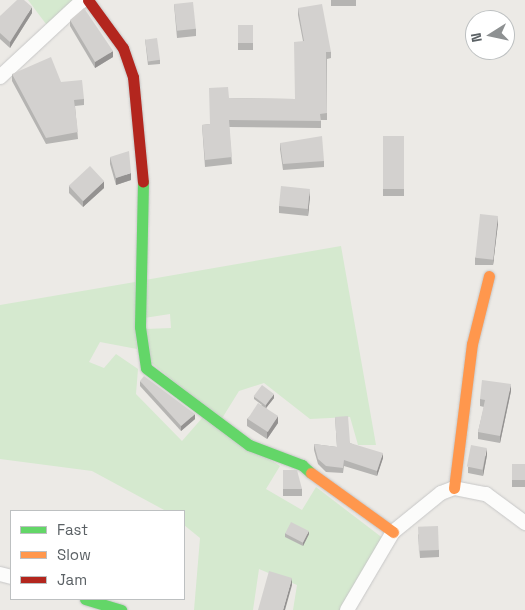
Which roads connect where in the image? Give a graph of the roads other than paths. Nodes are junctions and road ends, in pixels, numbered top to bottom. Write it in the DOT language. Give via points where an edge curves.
graph roads {
  1 [pos="83,0"];
  2 [pos="88,0"];
  3 [pos="0,77"];
  4 [pos="490,276"];
  5 [pos="454,488"];
  6 [pos="525,523"];
  7 [pos="393,532"];
  8 [pos="88,600"];
  9 [pos="122,610"];
  10 [pos="347,610"];
  1 -- 3 [label="street"];
  2 -- 7 [label="street" via="123,48 133,77 143,169 140,328 146,368 250,445 302,465 326,488"];
  4 -- 5 [label="street" via="472,344"];
  5 -- 6 [label="street" via="486,494"];
  5 -- 7 [label="street" via="441,493"];
  7 -- 10 [label="street"];
  8 -- 9 [label="street"];
}
